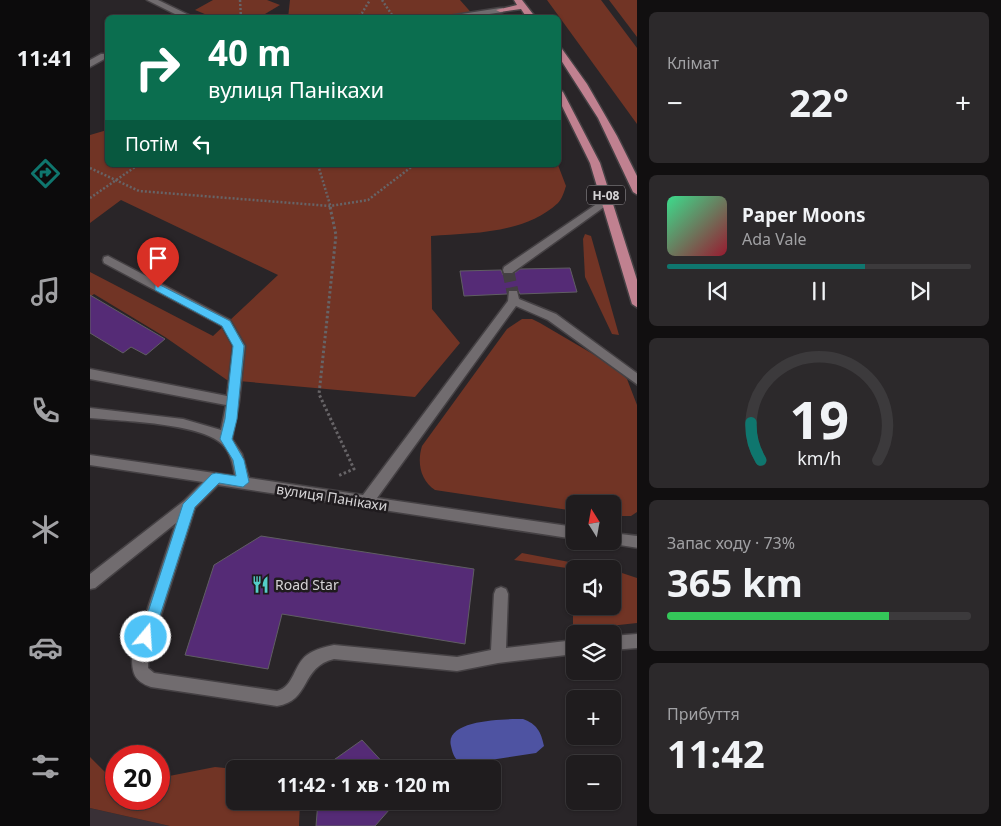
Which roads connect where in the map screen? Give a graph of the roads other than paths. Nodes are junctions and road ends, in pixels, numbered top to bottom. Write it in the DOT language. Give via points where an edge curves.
graph roads {
  1 [pos="151,0"];
  2 [pos="491,0"];
  3 [pos="520,3"];
  4 [pos="500,10"];
  5 [pos="184,15"];
  6 [pos="462,15"];
  7 [pos="504,15"];
  8 [pos="530,15"];
  9 [pos="561,54"];
  10 [pos="104,56"];
  11 [pos="90,64"];
  12 [pos="561,96"];
  13 [pos="637,192"];
  14 [pos="608,200"];
  15 [pos="108,260"];
  16 [pos="508,270"];
  17 [pos="637,304"];
  18 [pos="90,374"];
  19 [pos="637,381"];
  20 [pos="233,402"];
  21 [pos="90,413"];
  22 [pos="226,439"];
  23 [pos="90,460"];
  24 [pos="216,478"];
  25 [pos="243,482"];
  26 [pos="366,502"];
  27 [pos="189,504"];
  28 [pos="566,532"];
  29 [pos="621,540"];
  30 [pos="637,542"];
  31 [pos="90,583"];
  32 [pos="501,594"];
  33 [pos="637,642"];
  34 [pos="621,643"];
  35 [pos="566,648"];
  36 [pos="498,656"];
  1 -- 5 [label="street"];
  2 -- 4 [label="main road"];
  3 -- 4 [label="main road"];
  3 -- 8 [label="main road"];
  4 -- 6 [label="street"];
  4 -- 7 [label="main road"];
  9 -- 13 [label="main road, Н-08" via="609,126"];
  10 -- 11 [label="street"];
  12 -- 14 [label="main road, Н-08" via="595,163"];
  14 -- 16 [label="street"];
  14 -- 17 [label="main road, Н-08"];
  15 -- 20 [label="street" via="226,324 239,346"];
  18 -- 20 [label="street"];
  19 -- 26 [label="street" via="552,317 513,297"];
  20 -- 22 [label="street"];
  21 -- 22 [label="street" via="203,428"];
  22 -- 25 [label="street" via="238,460"];
  23 -- 24 [label="street, вулиця Панікахи"];
  24 -- 25 [label="street, вулиця Панікахи"];
  24 -- 27 [label="street"];
  25 -- 26 [label="street, вулиця Панікахи"];
  26 -- 28 [label="street, вулиця Панікахи"];
  27 -- 31 [label="street"];
  27 -- 36 [label="street" via="140,656 140,672 150,680 267,698 283,697 293,690 309,662 319,654 334,652 457,664"];
  29 -- 30 [label="street"];
  32 -- 36 [label="street"];
  33 -- 34 [label="street"];
  35 -- 36 [label="street"];
}
